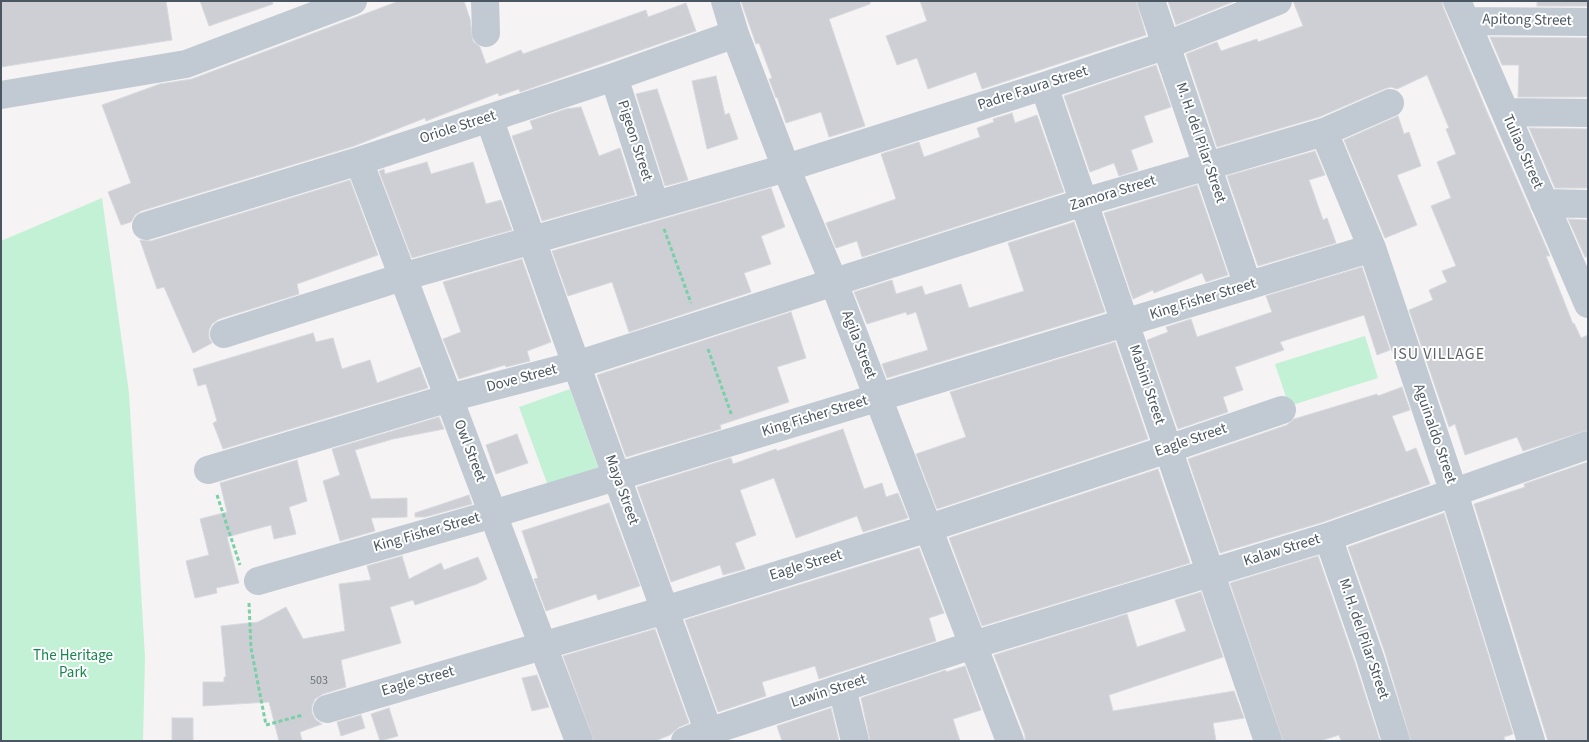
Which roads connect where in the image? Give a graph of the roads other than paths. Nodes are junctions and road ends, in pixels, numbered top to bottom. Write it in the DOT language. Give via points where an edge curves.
graph roads {
  1 [pos="353,1"];
  2 [pos="485,1"];
  3 [pos="725,1"];
  4 [pos="1151,1"];
  5 [pos="1278,1"];
  6 [pos="1461,11"];
  7 [pos="1588,22"];
  8 [pos="486,33"];
  9 [pos="735,34"];
  10 [pos="1167,45"];
  11 [pos="614,77"];
  12 [pos="1044,86"];
  13 [pos="1,95"];
  14 [pos="1390,103"];
  15 [pos="1505,112"];
  16 [pos="1588,113"];
  17 [pos="489,118"];
  18 [pos="1324,132"];
  19 [pos="358,161"];
  20 [pos="1208,166"];
  21 [pos="786,168"];
  22 [pos="1084,202"];
  23 [pos="1544,203"];
  24 [pos="1588,204"];
  25 [pos="655,205"];
  26 [pos="146,226"];
  27 [pos="531,240"];
  28 [pos="1372,248"];
  29 [pos="402,277"];
  30 [pos="834,283"];
  31 [pos="1248,286"];
  32 [pos="1586,296"];
  33 [pos="1125,323"];
  34 [pos="224,334"];
  35 [pos="576,365"];
  36 [pos="878,397"];
  37 [pos="449,398"];
  38 [pos="1282,410"];
  39 [pos="1588,445"];
  40 [pos="1168,449"];
  41 [pos="208,470"];
  42 [pos="617,477"];
  43 [pos="1454,493"];
  44 [pos="493,514"];
  45 [pos="929,528"];
  46 [pos="1328,537"];
  47 [pos="1210,572"];
  48 [pos="254,584"];
  49 [pos="665,610"];
  50 [pos="543,645"];
  51 [pos="973,645"];
  52 [pos="842,688"];
  53 [pos="326,709"];
  54 [pos="702,738"];
  55 [pos="579,741"];
  56 [pos="855,741"];
  57 [pos="1010,741"];
  58 [pos="1268,741"];
  59 [pos="1396,741"];
  60 [pos="1531,741"];
  1 -- 13 [label="street" via="186,64"];
  2 -- 8 [label="street"];
  3 -- 9 [label="street"];
  4 -- 10 [label="street, M. H. del Pilar Street"];
  5 -- 10 [label="street, Padre Faura Street"];
  6 -- 7 [label="street, Apitong Street"];
  6 -- 15 [label="street, Tuliao Street"];
  9 -- 11 [label="street, Oriole Street"];
  9 -- 21 [label="street, Agila Street"];
  10 -- 12 [label="street, Padre Faura Street"];
  10 -- 20 [label="street, M. H. del Pilar Street"];
  11 -- 17 [label="street, Oriole Street"];
  11 -- 25 [label="street, Pigeon Street"];
  12 -- 21 [label="street, Padre Faura Street"];
  12 -- 22 [label="street, Mabini Street"];
  14 -- 18 [label="street, Zamora Street"];
  15 -- 16 [label="street"];
  15 -- 23 [label="street, Tuliao Street"];
  17 -- 19 [label="street, Oriole Street"];
  17 -- 27 [label="street, Maya Street"];
  18 -- 20 [label="street, Zamora Street"];
  18 -- 28 [label="street, Aguinaldo Street"];
  19 -- 26 [label="street, Oriole Street"];
  19 -- 29 [label="street, Owl Street"];
  20 -- 22 [label="street, Zamora Street"];
  20 -- 31 [label="street, M. H. del Pilar Street"];
  21 -- 25 [label="street"];
  21 -- 30 [label="street, Agila Street"];
  22 -- 30 [label="street, Zamora Street"];
  22 -- 33 [label="street, Mabini Street"];
  23 -- 24 [label="street"];
  23 -- 32 [label="street, Tuliao Street"];
  25 -- 27 [label="street"];
  27 -- 29 [label="street"];
  27 -- 35 [label="street, Maya Street"];
  28 -- 31 [label="street, King Fisher Street"];
  28 -- 43 [label="street, Aguinaldo Street"];
  29 -- 34 [label="street"];
  29 -- 37 [label="street, Owl Street"];
  30 -- 35 [label="street, Dove Street"];
  30 -- 36 [label="street, Agila Street"];
  31 -- 33 [label="street, King Fisher Street"];
  33 -- 36 [label="street, King Fisher Street"];
  33 -- 40 [label="street, Mabini Street"];
  35 -- 37 [label="street, Dove Street"];
  35 -- 42 [label="street, Maya Street"];
  36 -- 42 [label="street, King Fisher Street"];
  36 -- 45 [label="street, Agila Street"];
  37 -- 41 [label="street, Dove Street"];
  37 -- 44 [label="street, Owl Street"];
  38 -- 40 [label="street, Eagle Street"];
  39 -- 43 [label="street, Kalaw Street"];
  40 -- 45 [label="street, Eagle Street"];
  40 -- 47 [label="street, Mabini Street"];
  42 -- 44 [label="street, King Fisher Street"];
  42 -- 49 [label="street, Maya Street"];
  43 -- 46 [label="street, Kalaw Street"];
  43 -- 60 [label="street, Aguinaldo Street"];
  44 -- 48 [label="street, King Fisher Street"];
  44 -- 50 [label="street, Owl Street"];
  45 -- 49 [label="street, Eagle Street"];
  45 -- 51 [label="street, Agila Street"];
  46 -- 47 [label="street, Kalaw Street"];
  46 -- 59 [label="street, M. H. del Pilar Street"];
  47 -- 51 [label="street, Kalaw Street"];
  47 -- 58 [label="street, Mabini Street"];
  49 -- 50 [label="street, Eagle Street"];
  49 -- 54 [label="street, Maya Street"];
  50 -- 53 [label="street, Eagle Street"];
  50 -- 55 [label="street, Owl Street"];
  51 -- 52 [label="street, Lawin Street"];
  51 -- 57 [label="street, Agila Street"];
  52 -- 54 [label="street, Lawin Street"];
  52 -- 56 [label="street"];
}
